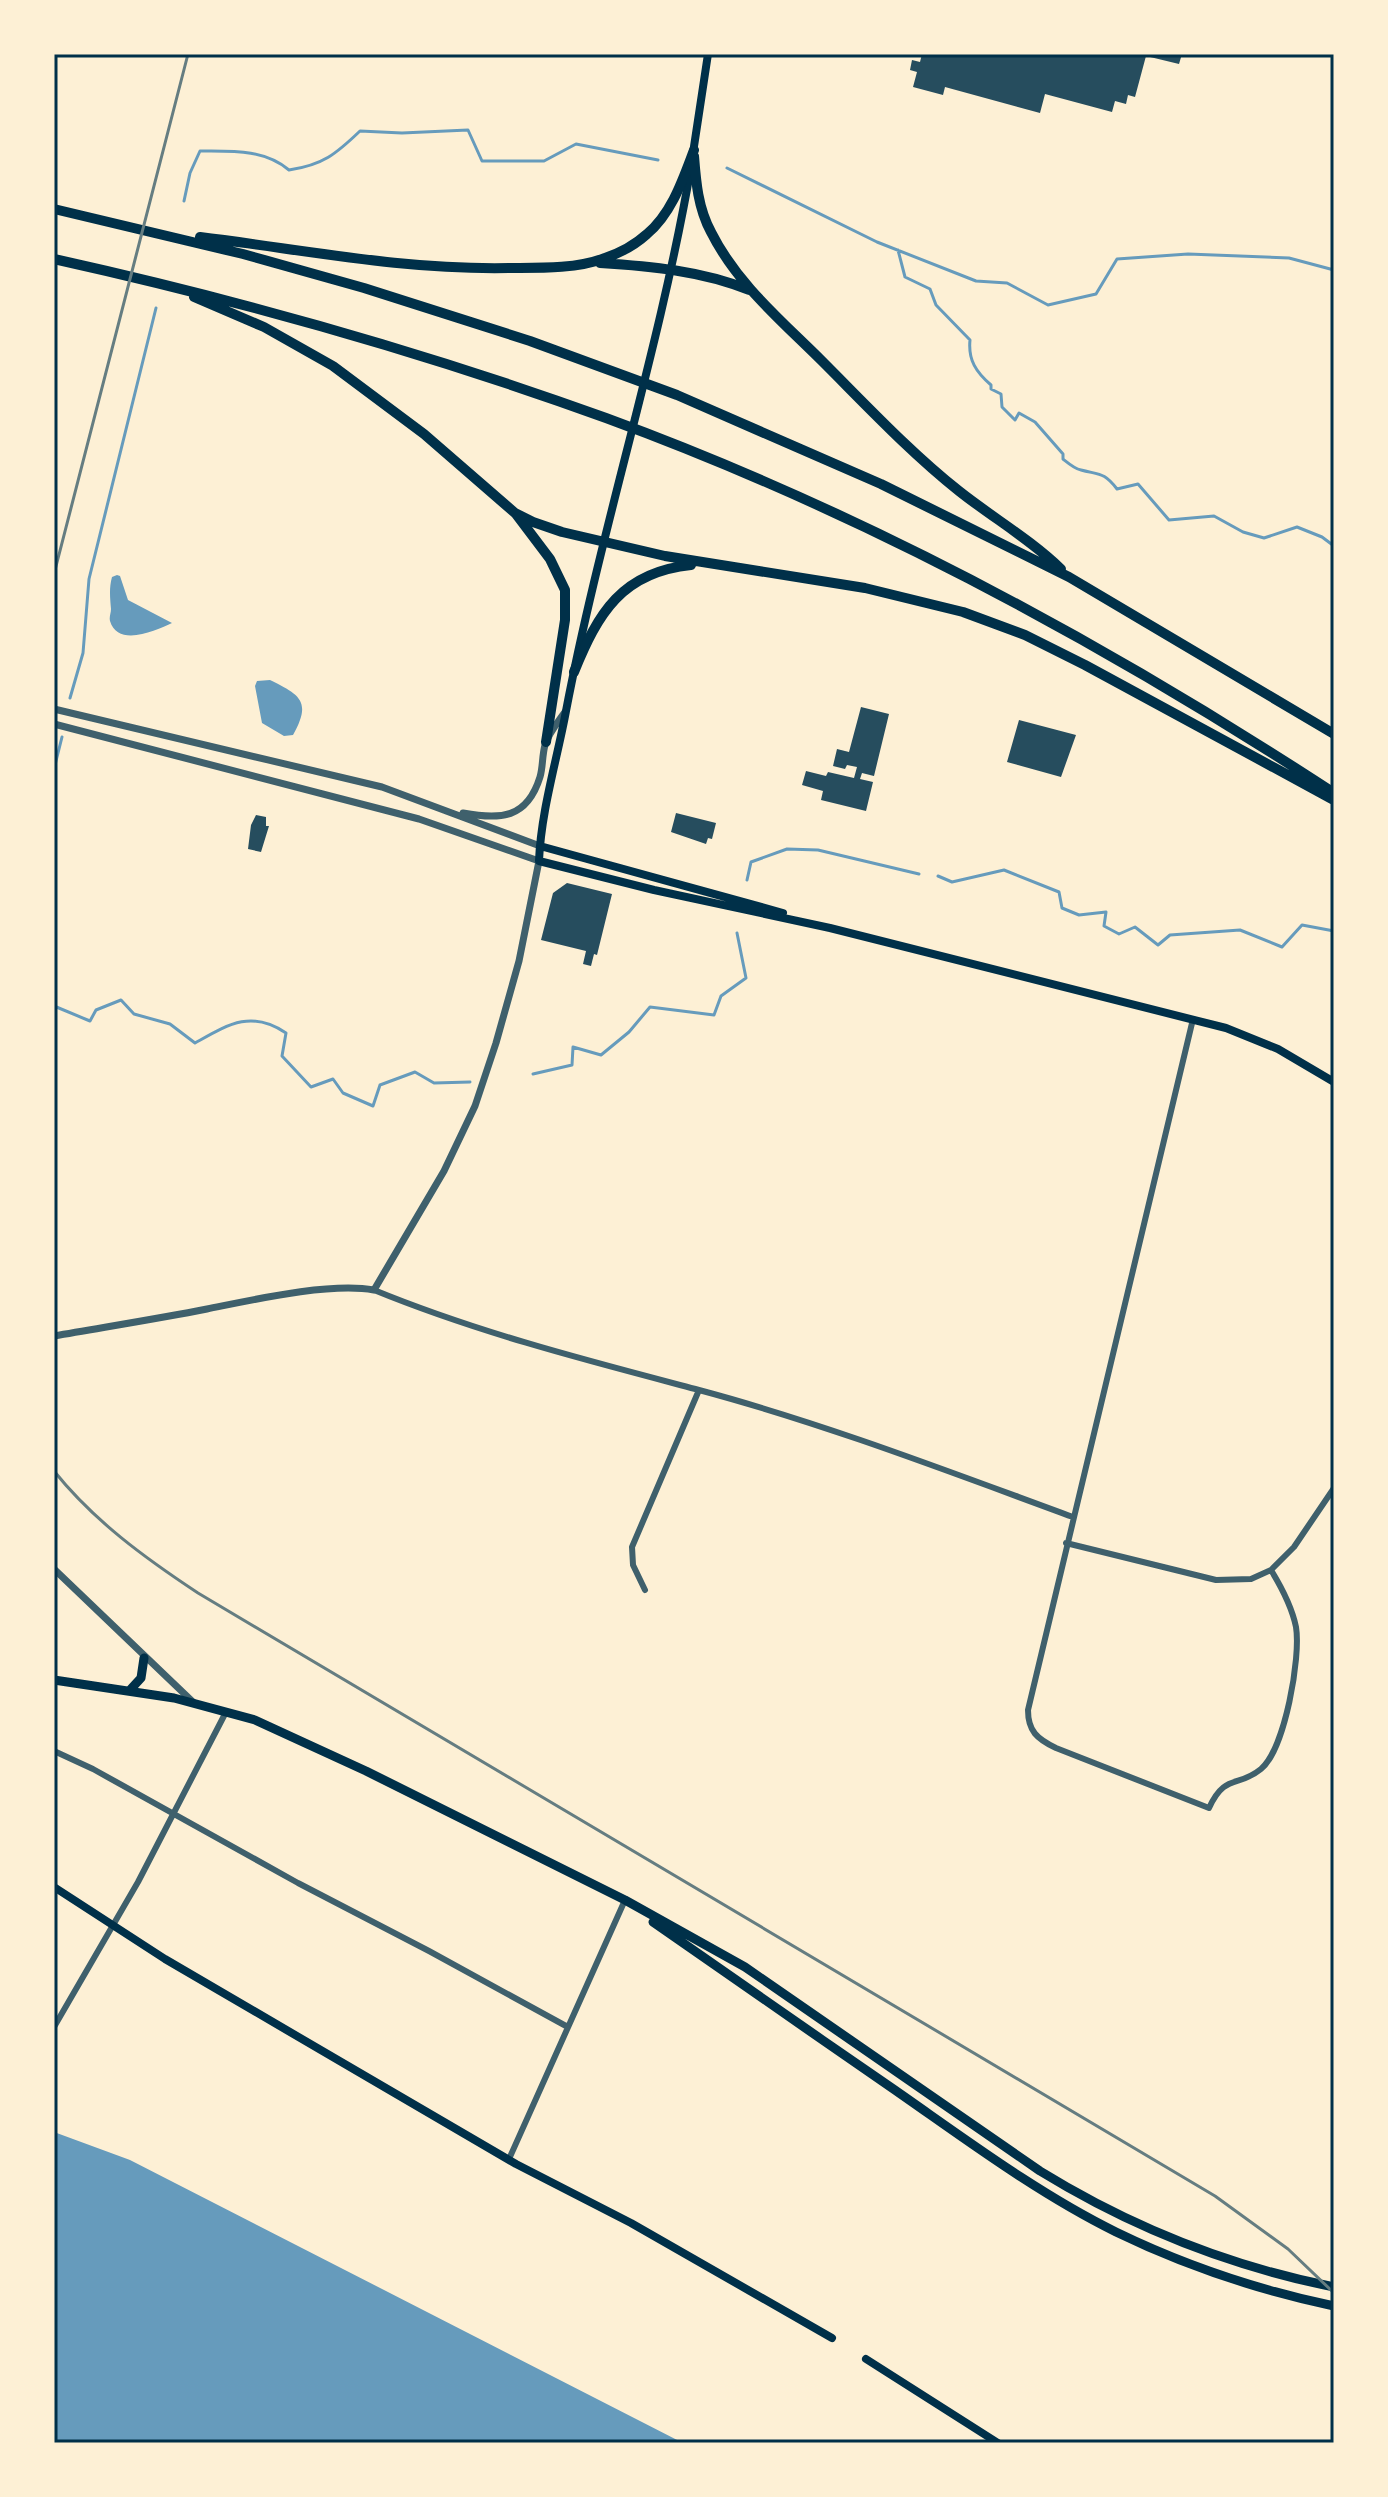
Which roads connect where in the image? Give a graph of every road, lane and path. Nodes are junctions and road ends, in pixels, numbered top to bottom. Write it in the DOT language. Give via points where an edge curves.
graph roads {
  1 [pos="708,54"];
  2 [pos="694,150"];
  3 [pos="54,209"];
  4 [pos="154,231"];
  5 [pos="54,259"];
  6 [pos="586,262"];
  7 [pos="672,271"];
  8 [pos="158,283"];
  9 [pos="749,290"];
  10 [pos="515,513"];
  11 [pos="604,542"];
  12 [pos="703,564"];
  13 [pos="1069,577"];
  14 [pos="574,672"];
  15 [pos="54,709"];
  16 [pos="567,709"];
  17 [pos="54,724"];
  18 [pos="1334,734"];
  19 [pos="546,742"];
  20 [pos="1334,793"];
  21 [pos="1334,800"];
  22 [pos="445,809"];
  23 [pos="540,846"];
  24 [pos="539,861"];
  25 [pos="830,928"];
  26 [pos="1193,1019"];
  27 [pos="1334,1082"];
  28 [pos="374,1290"];
  29 [pos="54,1336"];
  30 [pos="699,1390"];
  31 [pos="1334,1488"];
  32 [pos="1073,1517"];
  33 [pos="1066,1543"];
  34 [pos="54,1569"];
  35 [pos="1271,1570"];
  36 [pos="645,1590"];
  37 [pos="144,1658"];
  38 [pos="54,1680"];
  39 [pos="130,1690"];
  40 [pos="194,1703"];
  41 [pos="226,1712"];
  42 [pos="54,1751"];
  43 [pos="174,1815"];
  44 [pos="54,1887"];
  45 [pos="625,1900"];
  46 [pos="112,1927"];
  47 [pos="566,2026"];
  48 [pos="54,2027"];
  49 [pos="509,2159"];
  50 [pos="1334,2287"];
  51 [pos="1334,2306"];
  52 [pos="832,2338"];
  53 [pos="866,2359"];
  54 [pos="998,2443"];
  1 -- 2 [label="main road"];
  2 -- 6 [label="highway" via="672,203 654,228 618,253"];
  2 -- 7 [label="main road"];
  2 -- 9 [label="highway" via="706,222"];
  3 -- 4 [label="highway"];
  4 -- 6 [label="highway" via="395,265 510,268"];
  4 -- 13 [label="highway" via="475,322 677,395 881,484"];
  5 -- 8 [label="highway"];
  6 -- 7 [label="highway"];
  7 -- 9 [label="highway"];
  7 -- 11 [label="main road"];
  8 -- 10 [label="highway" via="257,323 333,366 424,434"];
  8 -- 20 [label="highway" via="384,343 663,441 847,521 1018,606 1184,698"];
  9 -- 13 [label="highway" via="909,448 1036,545"];
  10 -- 11 [label="highway" via="549,529"];
  10 -- 19 [label="highway" via="550,559 566,598"];
  11 -- 12 [label="highway"];
  11 -- 14 [label="main road"];
  12 -- 14 [label="highway" via="658,571 620,594 598,619"];
  12 -- 21 [label="highway" via="890,592 994,623 1085,665"];
  13 -- 18 [label="highway"];
  14 -- 16 [label="main road"];
  15 -- 22 [label="street" via="332,774"];
  16 -- 19 [label="street"];
  16 -- 23 [label="main road"];
  17 -- 24 [label="street" via="419,819"];
  19 -- 22 [label="street" via="534,793 515,812 494,817"];
  22 -- 23 [label="street"];
  23 -- 24 [label="main road"];
  23 -- 25 [label="main road"];
  24 -- 25 [label="main road"];
  24 -- 28 [label="street" via="519,961 475,1106"];
  25 -- 26 [label="main road"];
  26 -- 27 [label="main road" via="1253,1037"];
  26 -- 32 [label="street"];
  28 -- 29 [label="street" via="266,1297"];
  28 -- 30 [label="street" via="471,1326"];
  30 -- 32 [label="street"];
  30 -- 36 [label="street" via="632,1547 633,1565"];
  31 -- 35 [label="street" via="1294,1547"];
  32 -- 33 [label="street"];
  33 -- 35 [label="street" via="1216,1580 1244,1580"];
  33 -- 35 [label="street" via="1028,1710 1031,1729 1056,1748 1209,1808 1223,1786 1267,1763 1288,1706 1297,1637 1290,1606"];
  34 -- 37 [label="street"];
  37 -- 39 [label="main road" via="141,1678"];
  37 -- 40 [label="street"];
  38 -- 39 [label="main road"];
  39 -- 40 [label="main road"];
  40 -- 41 [label="main road"];
  41 -- 43 [label="street"];
  41 -- 45 [label="main road" via="366,1771"];
  42 -- 43 [label="street"];
  43 -- 46 [label="street"];
  43 -- 47 [label="street"];
  44 -- 46 [label="main road"];
  45 -- 47 [label="street"];
  45 -- 50 [label="main road" via="745,1967 1081,2196 1204,2251"];
  45 -- 51 [label="main road" via="1078,2212 1222,2276"];
  46 -- 48 [label="street"];
  46 -- 49 [label="main road"];
  47 -- 49 [label="street"];
  49 -- 52 [label="main road"];
  53 -- 54 [label="main road"];
}
